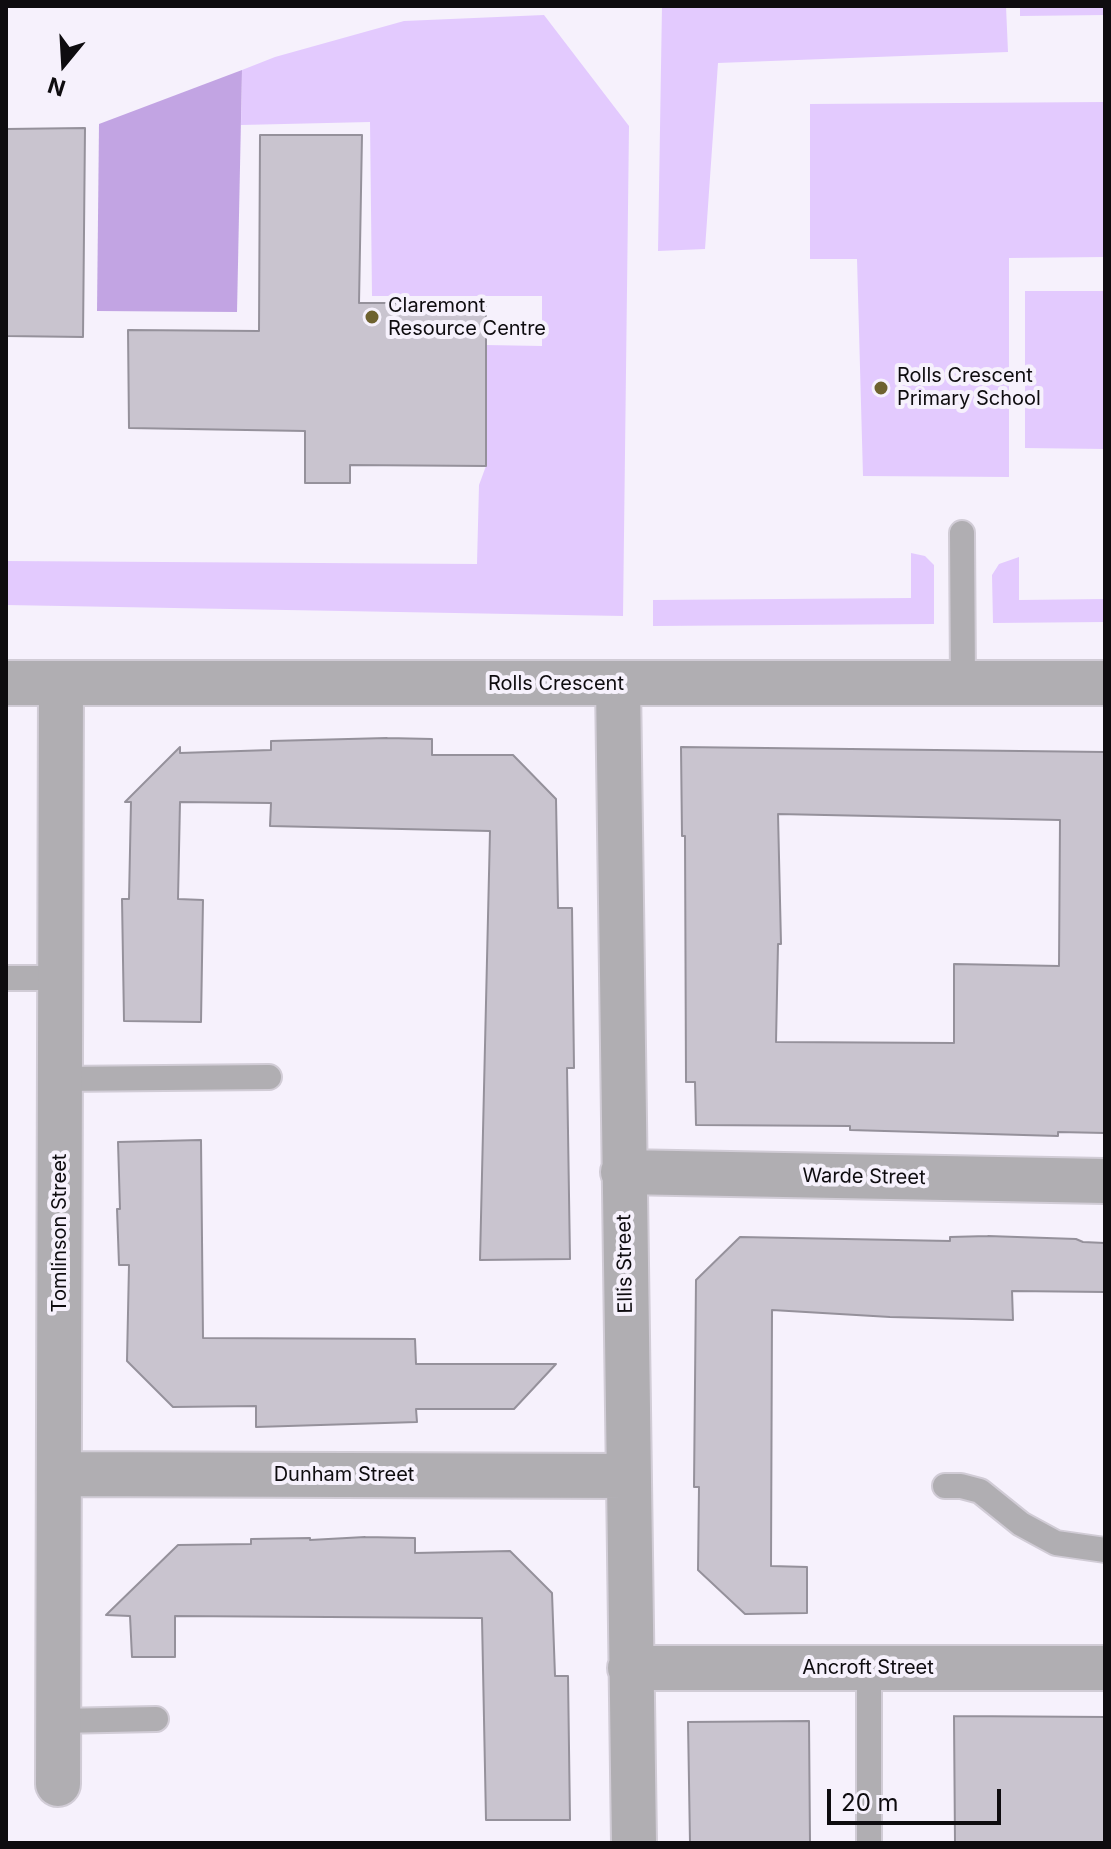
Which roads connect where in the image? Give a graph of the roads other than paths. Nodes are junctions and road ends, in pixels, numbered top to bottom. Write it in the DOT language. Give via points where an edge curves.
graph roads {
  1 [pos="962,533"];
  2 [pos="6,683"];
  3 [pos="61,683"];
  4 [pos="963,683"];
  5 [pos="1105,683"];
  6 [pos="618,684"];
  7 [pos="6,978"];
  8 [pos="59,978"];
  9 [pos="269,1077"];
  10 [pos="60,1079"];
  11 [pos="623,1172"];
  12 [pos="1105,1181"];
  13 [pos="60,1474"];
  14 [pos="628,1476"];
  15 [pos="945,1486"];
  16 [pos="1105,1550"];
  17 [pos="630,1668"];
  18 [pos="869,1668"];
  19 [pos="1105,1668"];
  20 [pos="156,1719"];
  21 [pos="58,1721"];
  22 [pos="58,1784"];
  23 [pos="634,1843"];
  24 [pos="869,1843"];
  1 -- 4 [label="lane"];
  2 -- 3 [label="street, Rolls Crescent"];
  3 -- 6 [label="street, Rolls Crescent"];
  3 -- 8 [label="street, Tomlinson Street"];
  4 -- 5 [label="street, Rolls Crescent"];
  4 -- 6 [label="street, Rolls Crescent"];
  6 -- 11 [label="street, Ellis Street"];
  7 -- 8 [label="lane"];
  8 -- 10 [label="street, Tomlinson Street"];
  9 -- 10 [label="lane"];
  10 -- 13 [label="street, Tomlinson Street"];
  11 -- 12 [label="street, Warde Street"];
  11 -- 14 [label="street, Ellis Street"];
  13 -- 14 [label="street, Dunham Street"];
  13 -- 21 [label="street, Tomlinson Street"];
  14 -- 17 [label="street, Ellis Street"];
  15 -- 16 [label="lane" via="980,1491 1021,1524 1056,1543"];
  17 -- 18 [label="street, Ancroft Street"];
  17 -- 23 [label="street, Ellis Street"];
  18 -- 19 [label="street, Ancroft Street"];
  18 -- 24 [label="lane"];
  20 -- 21 [label="lane"];
  21 -- 22 [label="street, Tomlinson Street"];
}
